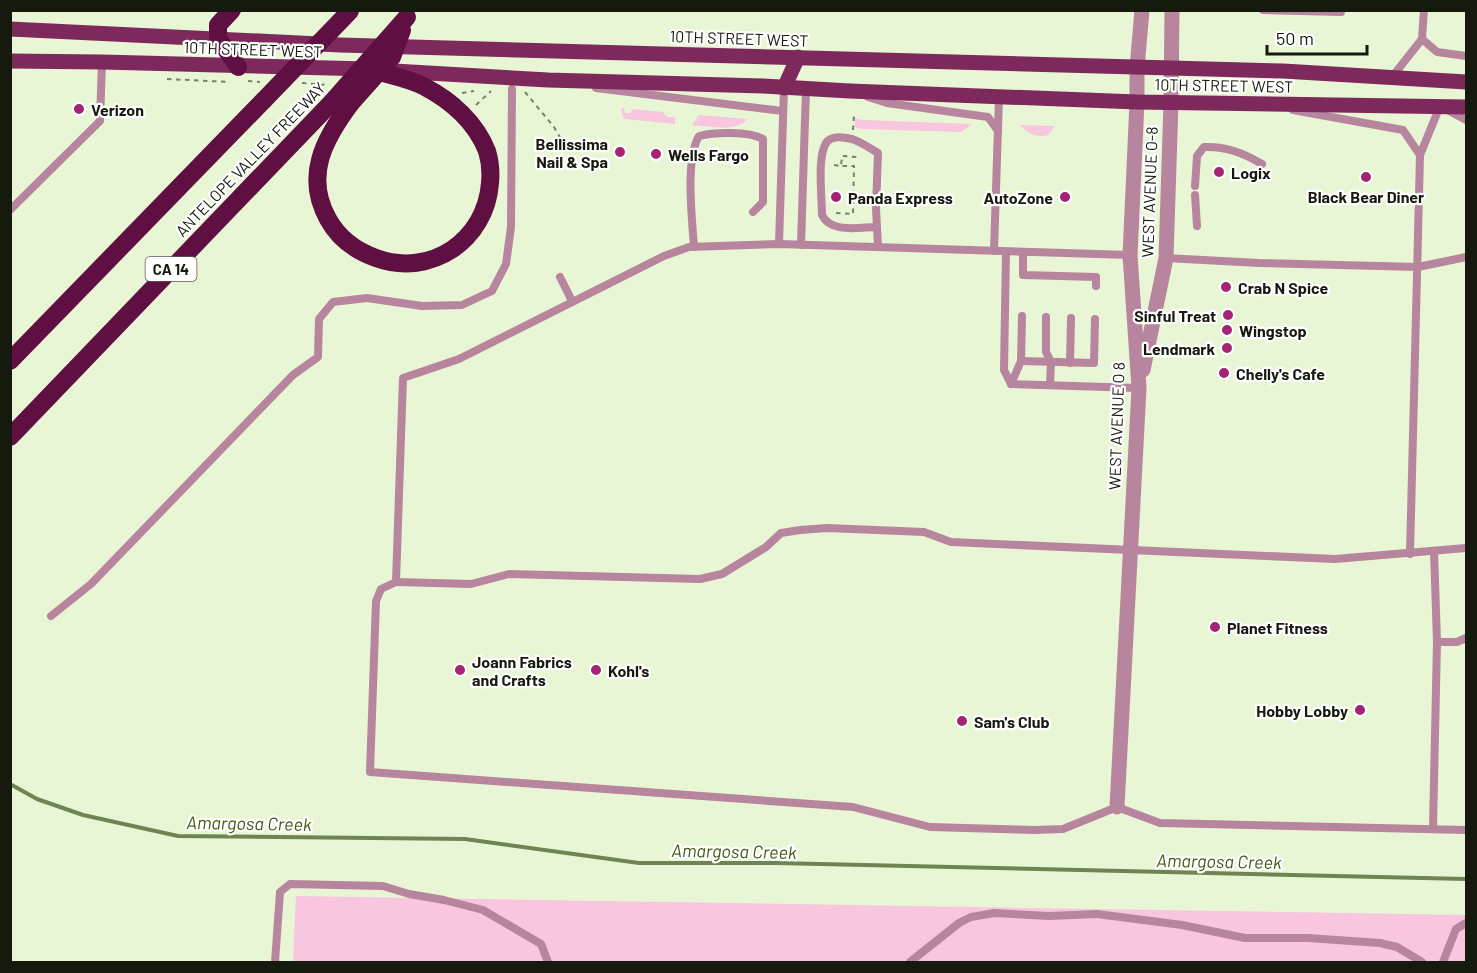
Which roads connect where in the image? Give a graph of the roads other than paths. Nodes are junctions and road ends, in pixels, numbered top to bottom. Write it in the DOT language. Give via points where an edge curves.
graph roads {
  1 [pos="232,10"];
  2 [pos="1142,10"];
  3 [pos="1172,10"];
  4 [pos="1263,10"];
  5 [pos="1341,10"];
  6 [pos="1424,10"];
  7 [pos="350,11"];
  8 [pos="411,14"];
  9 [pos="10,29"];
  10 [pos="218,38"];
  11 [pos="1422,39"];
  12 [pos="1467,56"];
  13 [pos="798,57"];
  14 [pos="10,61"];
  15 [pos="102,62"];
  16 [pos="1137,68"];
  17 [pos="369,69"];
  18 [pos="1172,69"];
  19 [pos="241,76"];
  20 [pos="1391,78"];
  21 [pos="548,80"];
  22 [pos="1467,82"];
  23 [pos="784,88"];
  24 [pos="512,89"];
  25 [pos="806,89"];
  26 [pos="850,91"];
  27 [pos="348,95"];
  28 [pos="999,97"];
  29 [pos="1137,102"];
  30 [pos="1171,103"];
  31 [pos="1258,103"];
  32 [pos="1440,106"];
  33 [pos="1467,107"];
  34 [pos="783,111"];
  35 [pos="1467,120"];
  36 [pos="998,131"];
  37 [pos="1420,155"];
  38 [pos="1262,164"];
  39 [pos="1195,186"];
  40 [pos="1195,195"];
  41 [pos="10,210"];
  42 [pos="753,212"];
  43 [pos="1197,226"];
  44 [pos="877,227"];
  45 [pos="779,244"];
  46 [pos="801,245"];
  47 [pos="694,247"];
  48 [pos="878,248"];
  49 [pos="994,251"];
  50 [pos="1006,252"];
  51 [pos="1023,252"];
  52 [pos="1130,255"];
  53 [pos="1467,257"];
  54 [pos="1166,258"];
  55 [pos="1418,267"];
  56 [pos="560,277"];
  57 [pos="1096,286"];
  58 [pos="572,301"];
  59 [pos="1022,316"];
  60 [pos="1046,317"];
  61 [pos="1071,318"];
  62 [pos="1095,319"];
  63 [pos="10,361"];
  64 [pos="1021,361"];
  65 [pos="1051,362"];
  66 [pos="1070,363"];
  67 [pos="1011,384"];
  68 [pos="1050,385"];
  69 [pos="1139,388"];
  70 [pos="10,437"];
  71 [pos="1467,548"];
  72 [pos="1130,550"];
  73 [pos="1434,551"];
  74 [pos="1410,554"];
  75 [pos="396,582"];
  76 [pos="51,616"];
  77 [pos="1467,638"];
  78 [pos="1437,642"];
  79 [pos="1117,807"];
  80 [pos="1433,829"];
  81 [pos="1467,830"];
  82 [pos="1467,923"];
  83 [pos="275,963"];
  84 [pos="548,963"];
  85 [pos="910,963"];
  86 [pos="1422,963"];
  87 [pos="1443,963"];
  1 -- 10 [label="highway" via="218,25"];
  2 -- 16 [label="street, WEST AVENUE O 8"];
  3 -- 18 [label="street"];
  4 -- 5 [label="lane"];
  6 -- 11 [label="lane"];
  7 -- 63 [label="highway, ANTELOPE VALLEY FREEWAY / CA 14, bridge"];
  8 -- 27 [label="highway, ANTELOPE VALLEY FREEWAY / CA 14, bridge"];
  9 -- 10 [label="main road, 10TH STREET WEST"];
  10 -- 13 [label="main road, 10TH STREET WEST" via="340,45"];
  10 -- 19 [label="highway"];
  11 -- 12 [label="lane" via="1437,52"];
  11 -- 20 [label="lane"];
  13 -- 16 [label="main road, 10TH STREET WEST"];
  13 -- 23 [label="main road"];
  13 -- 25 [label="main road"];
  14 -- 15 [label="main road, 10TH STREET WEST"];
  15 -- 19 [label="main road, 10TH STREET WEST"];
  15 -- 41 [label="lane" via="100,121"];
  16 -- 18 [label="main road, 10TH STREET WEST"];
  16 -- 29 [label="street, WEST AVENUE O 8"];
  17 -- 19 [label="main road, 10TH STREET WEST"];
  17 -- 21 [label="main road, 10TH STREET WEST"];
  17 -- 27 [label="highway" via="423,85 463,114 479,133 488,154 489,192 480,219 460,246 425,262 393,263 361,252 345,242 332,226 317,189 318,168 323,147"];
  18 -- 20 [label="main road, 10TH STREET WEST"];
  18 -- 30 [label="street"];
  20 -- 22 [label="main road, 10TH STREET WEST"];
  21 -- 23 [label="main road, 10TH STREET WEST"];
  21 -- 34 [label="lane"];
  23 -- 25 [label="main road, 10TH STREET WEST"];
  23 -- 34 [label="lane"];
  24 -- 76 [label="lane" via="511,227 506,264 492,291 462,305 422,306 367,298 333,302 319,319 318,357 293,375 91,584"];
  25 -- 26 [label="main road, 10TH STREET WEST"];
  25 -- 46 [label="lane"];
  26 -- 28 [label="main road, 10TH STREET WEST"];
  26 -- 36 [label="lane" via="887,103 988,117"];
  27 -- 70 [label="highway, ANTELOPE VALLEY FREEWAY / CA 14, bridge" via="332,102"];
  28 -- 29 [label="main road, 10TH STREET WEST"];
  28 -- 36 [label="lane"];
  29 -- 30 [label="main road, 10TH STREET WEST"];
  29 -- 52 [label="street, WEST AVENUE O 8"];
  30 -- 31 [label="main road, 10TH STREET WEST"];
  30 -- 54 [label="street, WEST AVENUE O-8"];
  31 -- 32 [label="main road, 10TH STREET WEST"];
  31 -- 37 [label="lane" via="1403,130"];
  32 -- 33 [label="main road, 10TH STREET WEST"];
  32 -- 35 [label="lane"];
  32 -- 37 [label="lane"];
  34 -- 45 [label="lane"];
  36 -- 49 [label="lane"];
  37 -- 55 [label="lane"];
  38 -- 39 [label="lane" via="1220,146 1204,147 1197,156"];
  40 -- 43 [label="lane"];
  42 -- 47 [label="lane" via="763,202 763,139 755,135 699,136 692,153"];
  44 -- 44 [label="lane" via="878,153 853,140 832,138 822,154 825,222 832,226"];
  44 -- 48 [label="lane"];
  45 -- 46 [label="lane"];
  45 -- 47 [label="lane"];
  46 -- 48 [label="lane"];
  47 -- 58 [label="lane" via="664,256"];
  48 -- 49 [label="lane"];
  49 -- 50 [label="lane"];
  50 -- 51 [label="lane"];
  50 -- 67 [label="lane" via="1004,370"];
  51 -- 52 [label="lane"];
  51 -- 57 [label="lane" via="1023,279 1072,281 1096,277"];
  52 -- 69 [label="street, WEST AVENUE O 8"];
  53 -- 55 [label="lane"];
  54 -- 55 [label="lane"];
  54 -- 69 [label="street, WEST AVENUE O-8"];
  55 -- 74 [label="lane"];
  56 -- 58 [label="lane"];
  58 -- 75 [label="lane" via="459,359 403,378"];
  59 -- 64 [label="lane"];
  60 -- 65 [label="lane" via="1046,352"];
  61 -- 66 [label="lane"];
  62 -- 66 [label="lane" via="1094,363"];
  64 -- 65 [label="lane"];
  64 -- 67 [label="lane"];
  65 -- 66 [label="lane"];
  65 -- 68 [label="lane"];
  67 -- 68 [label="lane"];
  68 -- 69 [label="lane"];
  69 -- 72 [label="street, WEST AVENUE O 8"];
  71 -- 73 [label="lane"];
  72 -- 74 [label="lane" via="1335,559"];
  72 -- 75 [label="lane" via="951,542 924,532 827,528 781,533 722,574 700,579 509,574 471,584"];
  72 -- 79 [label="street, WEST AVENUE O 8"];
  73 -- 74 [label="lane"];
  73 -- 78 [label="lane"];
  75 -- 79 [label="lane" via="381,589 376,601 370,772 853,807 930,827 1063,829"];
  77 -- 78 [label="lane"];
  78 -- 80 [label="lane"];
  79 -- 80 [label="lane" via="1160,823"];
  80 -- 81 [label="lane"];
  82 -- 87 [label="lane" via="1456,929"];
  83 -- 84 [label="lane" via="280,892 290,884 383,886 483,910 541,944"];
  85 -- 86 [label="lane" via="959,922 994,913 1097,914 1245,938 1380,943 1396,947"];
}
